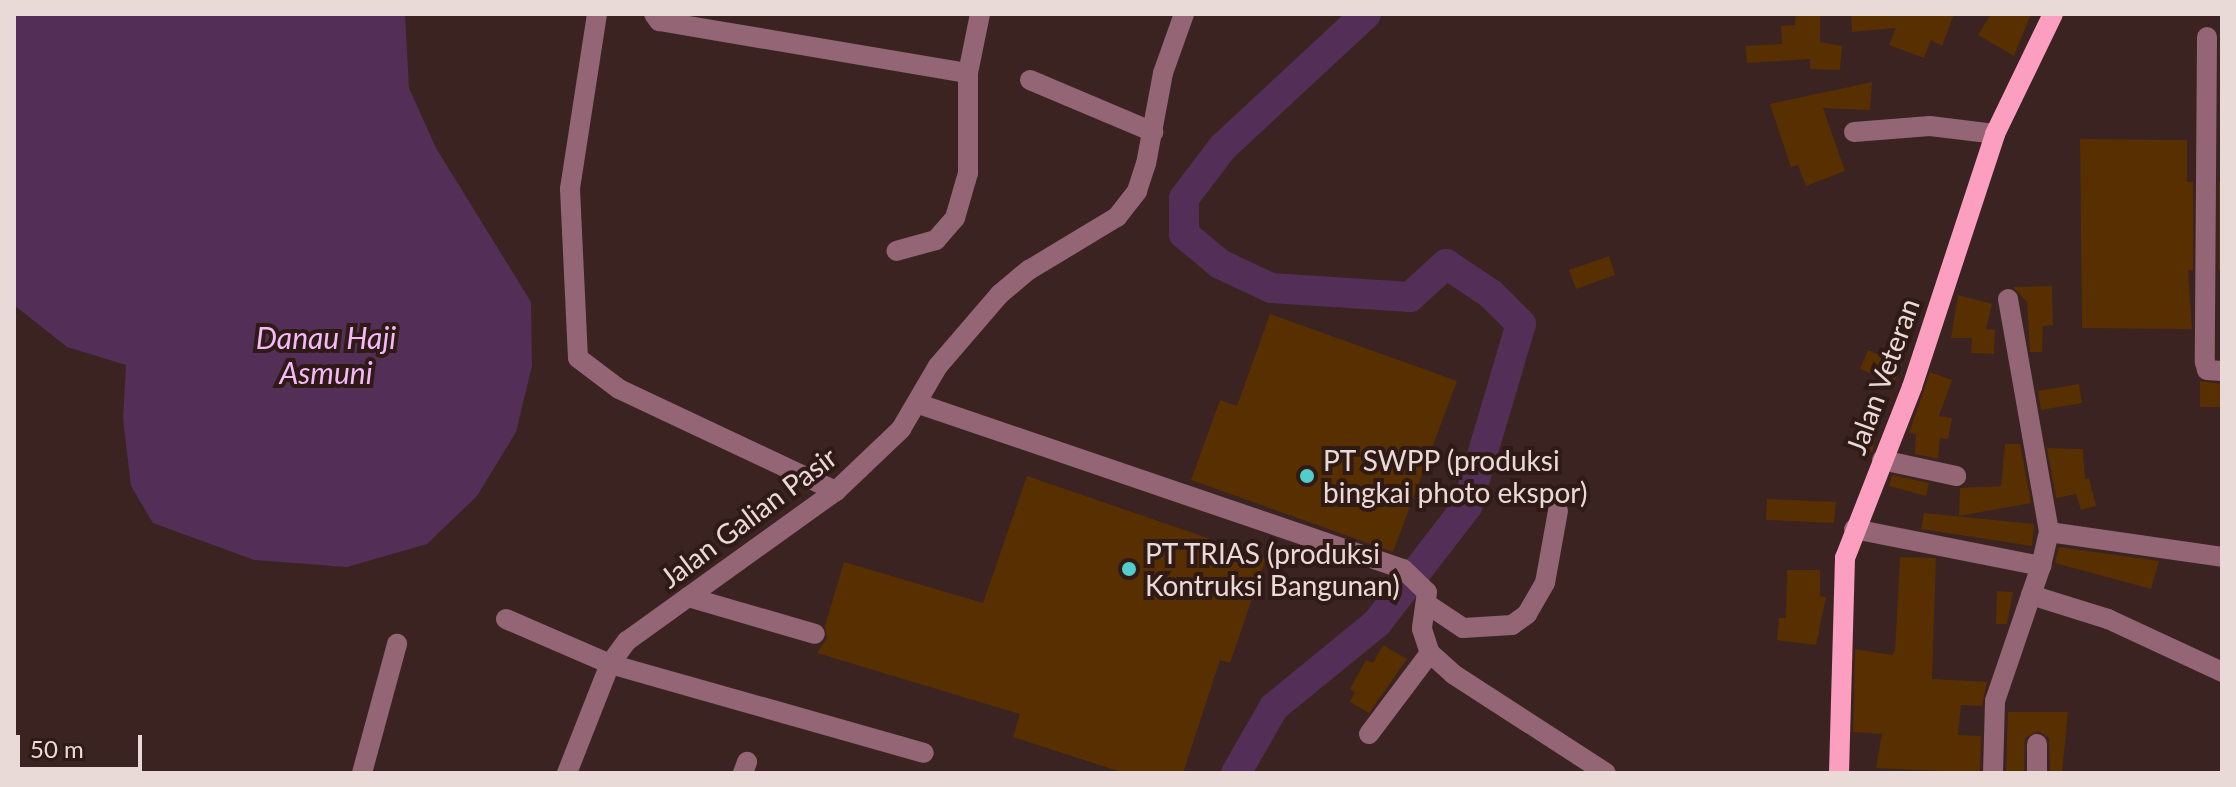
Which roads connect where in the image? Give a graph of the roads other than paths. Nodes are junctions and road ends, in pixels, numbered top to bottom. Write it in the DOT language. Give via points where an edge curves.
graph roads {
  1 [pos="597,14"];
  2 [pos="654,14"];
  3 [pos="980,14"];
  4 [pos="1184,14"];
  5 [pos="2053,14"];
  6 [pos="2207,37"];
  7 [pos="968,73"];
  8 [pos="1030,80"];
  9 [pos="1153,132"];
  10 [pos="1854,132"];
  11 [pos="1995,134"];
  12 [pos="896,251"];
  13 [pos="2008,299"];
  14 [pos="2222,371"];
  15 [pos="919,404"];
  16 [pos="1882,460"];
  17 [pos="1956,476"];
  18 [pos="836,491"];
  19 [pos="1558,511"];
  20 [pos="1854,529"];
  21 [pos="2049,532"];
  22 [pos="2222,557"];
  23 [pos="2041,566"];
  24 [pos="2031,595"];
  25 [pos="688,597"];
  26 [pos="1427,604"];
  27 [pos="506,619"];
  28 [pos="815,634"];
  29 [pos="397,644"];
  30 [pos="1430,653"];
  31 [pos="610,664"];
  32 [pos="2222,672"];
  33 [pos="1369,734"];
  34 [pos="2037,744"];
  35 [pos="924,753"];
  36 [pos="362,773"];
  37 [pos="567,773"];
  38 [pos="1606,773"];
  39 [pos="1839,773"];
  40 [pos="1993,773"];
  41 [pos="2037,773"];
  1 -- 18 [label="street" via="570,189 578,358 619,389"];
  2 -- 7 [label="street" via="659,21"];
  3 -- 7 [label="street"];
  4 -- 9 [label="street, Jalan Galian Pasir" via="1163,73"];
  5 -- 11 [label="main road, Jalan Veteran"];
  6 -- 14 [label="street" via="2205,362 2207,370"];
  7 -- 12 [label="street" via="968,173 955,218 936,240"];
  8 -- 9 [label="street"];
  9 -- 15 [label="street, Jalan Galian Pasir" via="1137,191 1117,217 1029,270 1000,294 938,366"];
  10 -- 11 [label="street" via="1930,126"];
  11 -- 16 [label="main road, Jalan Veteran" via="1912,387"];
  13 -- 21 [label="street"];
  15 -- 18 [label="street, Jalan Galian Pasir"];
  15 -- 26 [label="street" via="1410,574 1427,592"];
  16 -- 17 [label="street"];
  16 -- 20 [label="main road, Jalan Veteran"];
  18 -- 25 [label="street, Jalan Galian Pasir"];
  19 -- 26 [label="street" via="1545,583 1527,614 1512,625 1463,628"];
  20 -- 23 [label="street"];
  20 -- 39 [label="main road, Jalan Veteran" via="1841,595"];
  21 -- 22 [label="street"];
  21 -- 23 [label="street"];
  23 -- 24 [label="street"];
  24 -- 32 [label="street" via="2119,623"];
  24 -- 40 [label="street" via="1995,701"];
  25 -- 28 [label="street"];
  25 -- 31 [label="street, Jalan Galian Pasir" via="627,641"];
  26 -- 30 [label="street" via="1422,629"];
  27 -- 31 [label="street"];
  29 -- 36 [label="street"];
  30 -- 33 [label="street"];
  30 -- 38 [label="street" via="1453,674"];
  31 -- 35 [label="street"];
  31 -- 37 [label="street, Jalan Galian Pasir"];
  34 -- 41 [label="street"];
}
